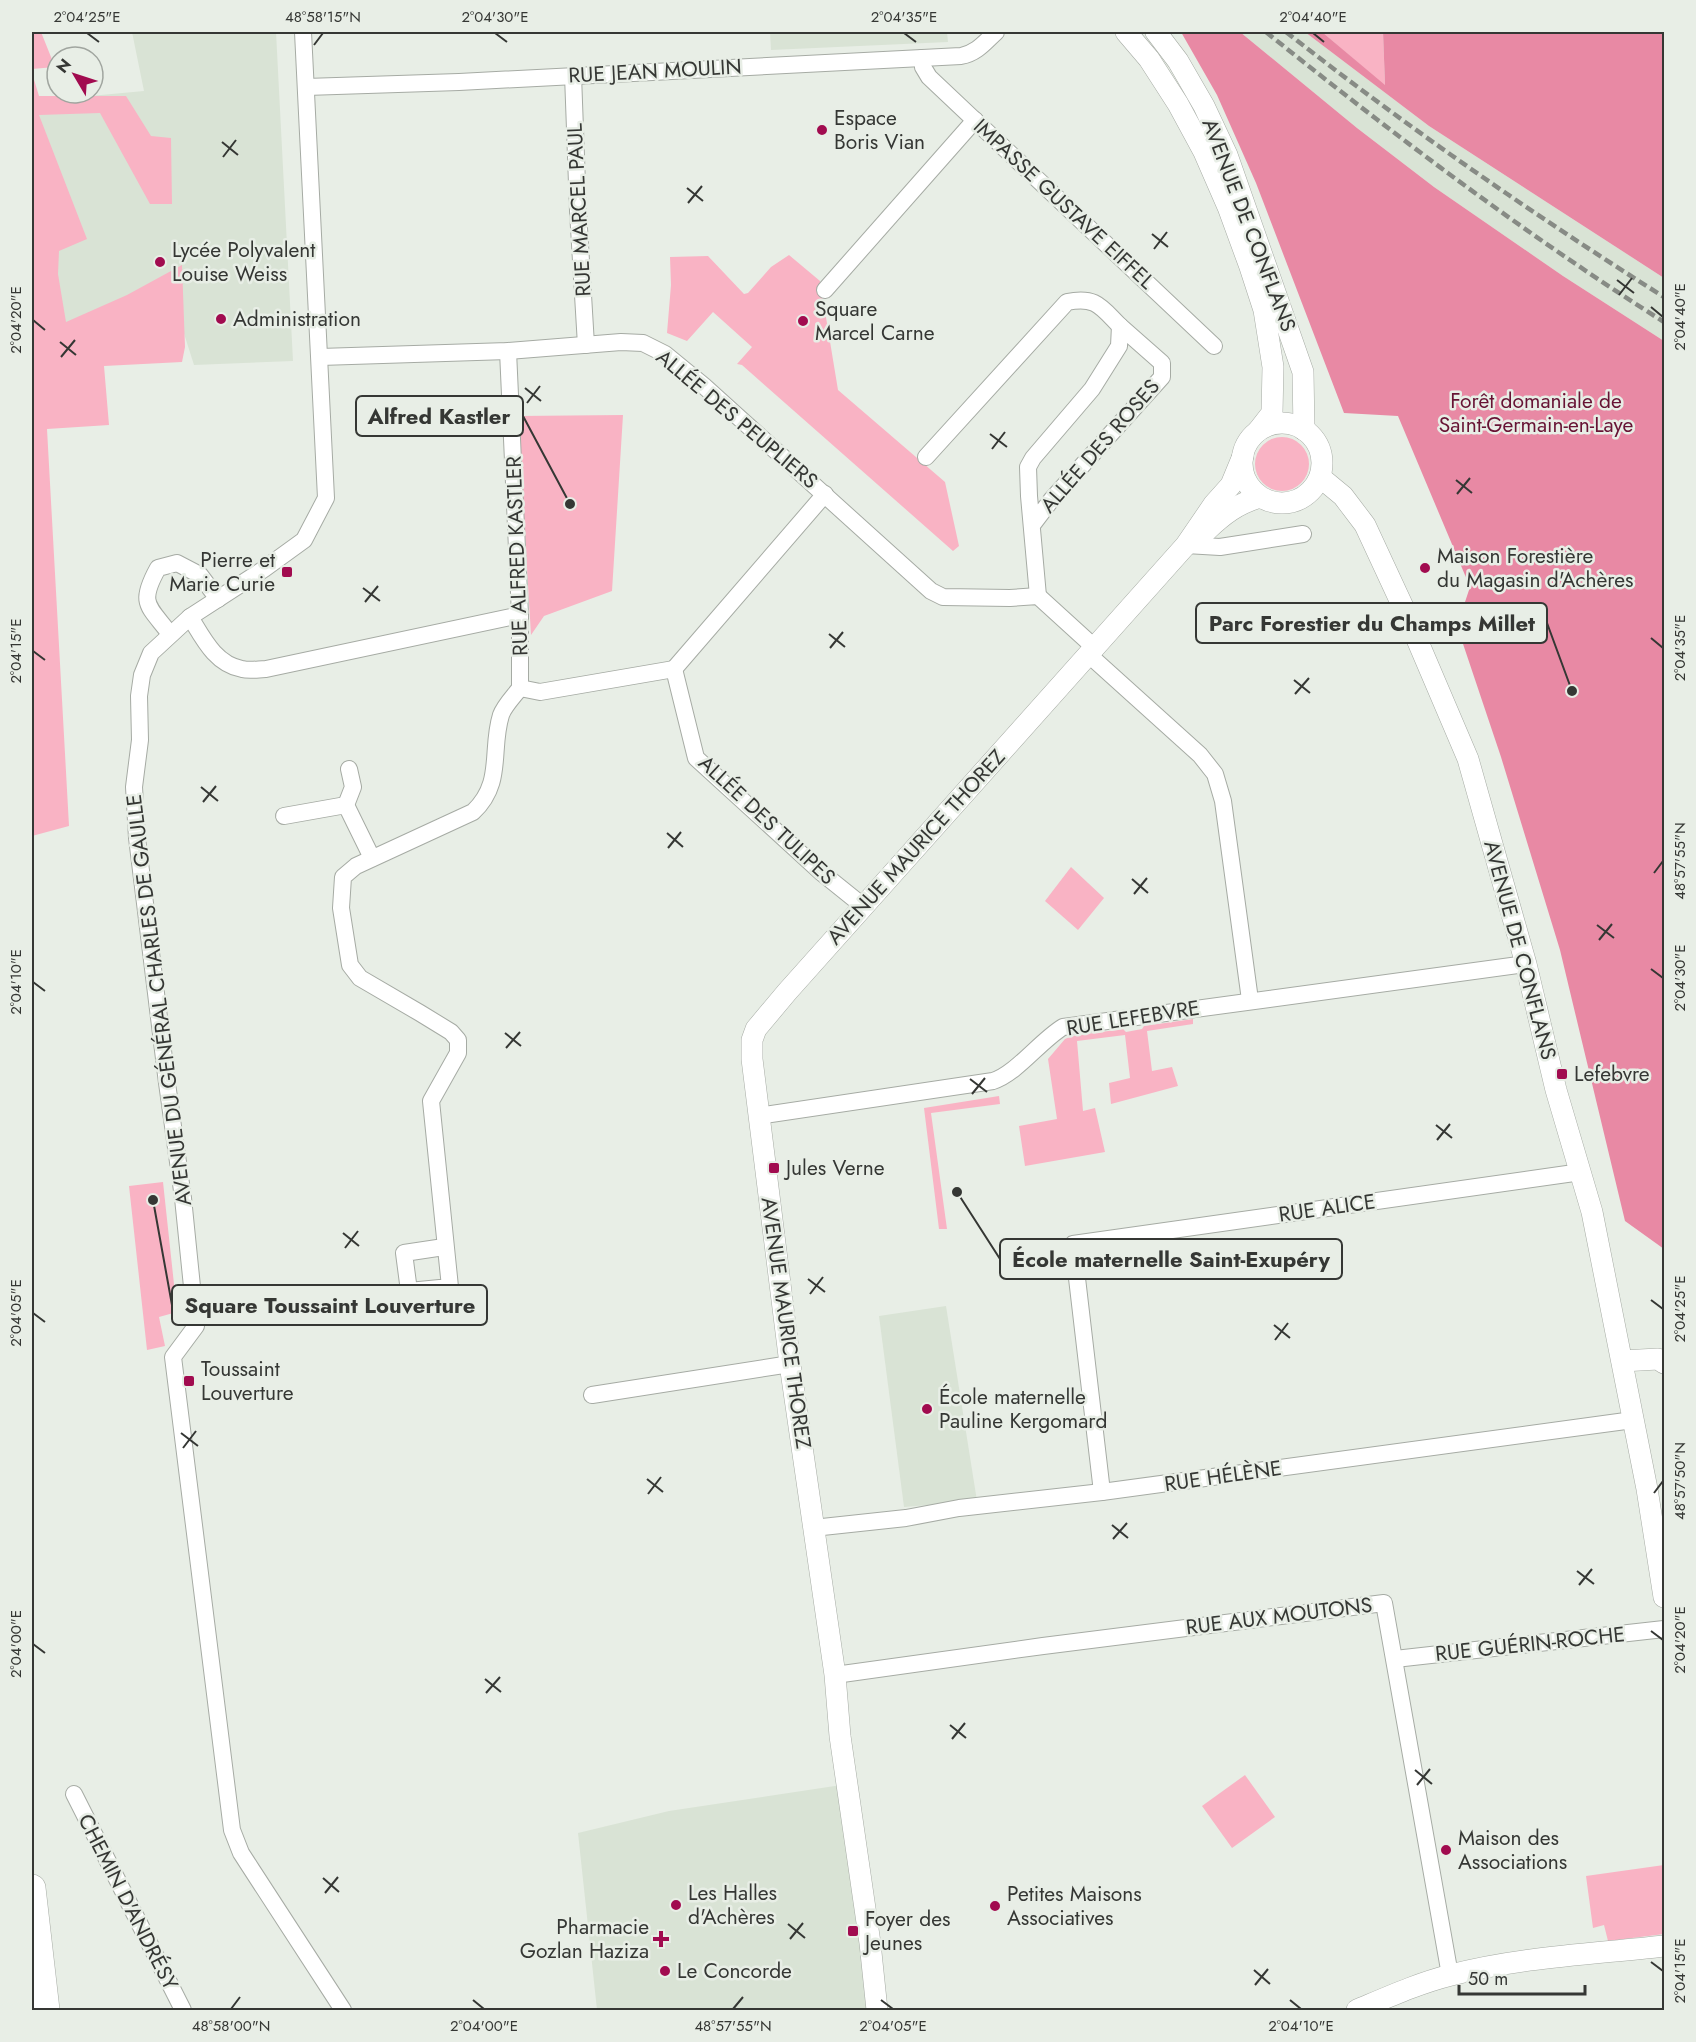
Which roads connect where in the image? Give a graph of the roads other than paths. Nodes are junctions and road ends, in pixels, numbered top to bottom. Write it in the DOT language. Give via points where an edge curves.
graph roads {
  1 [pos="303,32"];
  2 [pos="996,32"];
  3 [pos="1126,32"];
  4 [pos="1156,32"];
  5 [pos="922,58"];
  6 [pos="573,75"];
  7 [pos="306,87"];
  8 [pos="975,120"];
  9 [pos="825,290"];
  10 [pos="1120,326"];
  11 [pos="586,345"];
  12 [pos="1214,346"];
  13 [pos="508,351"];
  14 [pos="320,357"];
  15 [pos="1304,430"];
  16 [pos="1258,431"];
  17 [pos="1243,456"];
  18 [pos="926,457"];
  19 [pos="1320,477"];
  20 [pos="825,494"];
  21 [pos="1260,497"];
  22 [pos="1033,524"];
  23 [pos="1303,534"];
  24 [pos="1186,545"];
  25 [pos="1038,596"];
  26 [pos="218,599"];
  27 [pos="520,615"];
  28 [pos="190,618"];
  29 [pos="170,634"];
  30 [pos="1091,651"];
  31 [pos="674,669"];
  32 [pos="520,688"];
  33 [pos="349,769"];
  34 [pos="346,805"];
  35 [pos="284,816"];
  36 [pos="372,858"];
  37 [pos="863,906"];
  38 [pos="1526,964"];
  39 [pos="1250,1000"];
  40 [pos="758,1116"];
  41 [pos="1581,1172"];
  42 [pos="444,1247"];
  43 [pos="1622,1361"];
  44 [pos="1665,1363"];
  45 [pos="790,1364"];
  46 [pos="592,1395"];
  47 [pos="1633,1419"];
  48 [pos="1102,1492"];
  49 [pos="813,1528"];
  50 [pos="1665,1597"];
  51 [pos="1665,1629"];
  52 [pos="1395,1659"];
  53 [pos="835,1675"];
  54 [pos="74,1794"];
  55 [pos="32,1888"];
  56 [pos="1665,1946"];
  57 [pos="1450,1975"];
  58 [pos="46,2010"];
  59 [pos="183,2010"];
  60 [pos="343,2010"];
  61 [pos="877,2010"];
  62 [pos="886,2010"];
  63 [pos="1357,2010"];
  1 -- 7 [label="street, AVENUE DU GÉNÉRAL CHARLES DE GAULLE"];
  2 -- 5 [label="street, RUE JEAN MOULIN" via="968,55"];
  3 -- 16 [label="street, AVENUE DE CONFLANS" via="1149,59 1204,152 1250,267 1264,310 1273,367 1272,413"];
  4 -- 15 [label="street, AVENUE DE CONFLANS" via="1178,61 1203,106 1235,177 1303,372"];
  5 -- 6 [label="street, RUE JEAN MOULIN"];
  5 -- 8 [label="street, IMPASSE GUSTAVE EIFFEL" via="929,77"];
  6 -- 7 [label="street, RUE JEAN MOULIN"];
  6 -- 11 [label="street, RUE MARCEL PAUL"];
  7 -- 14 [label="street, AVENUE DU GÉNÉRAL CHARLES DE GAULLE"];
  8 -- 9 [label="street"];
  8 -- 12 [label="street, IMPASSE GUSTAVE EIFFEL"];
  10 -- 18 [label="street" via="1100,306 1083,299 1067,302"];
  10 -- 22 [label="street, ALLÉE DES ROSES" via="1119,346 1092,389 1028,468"];
  10 -- 22 [label="street, ALLÉE DES ROSES" via="1162,363 1162,377"];
  11 -- 13 [label="street, ALLÉE DES PEUPLIERS"];
  11 -- 20 [label="street, ALLÉE DES PEUPLIERS" via="621,342 655,348 674,360"];
  13 -- 14 [label="street, ALLÉE DES PEUPLIERS"];
  13 -- 27 [label="street, RUE ALFRED KASTLER"];
  14 -- 26 [label="street, AVENUE DU GÉNÉRAL CHARLES DE GAULLE" via="326,498 304,540"];
  15 -- 16 [label="street" via="1289,424 1273,424"];
  15 -- 19 [label="street" via="1317,445 1322,460"];
  16 -- 17 [label="street"];
  17 -- 21 [label="street" via="1245,479"];
  17 -- 24 [label="street, AVENUE MAURICE THOREZ" via="1232,485"];
  19 -- 21 [label="street" via="1306,495 1295,501 1271,502"];
  19 -- 38 [label="street, AVENUE DE CONFLANS" via="1343,496 1365,525 1444,700 1468,759"];
  20 -- 25 [label="street, ALLÉE DES PEUPLIERS" via="931,591 943,597"];
  20 -- 31 [label="street"];
  21 -- 24 [label="street, AVENUE MAURICE THOREZ" via="1224,514 1201,537"];
  22 -- 25 [label="street, ALLÉE DES ROSES"];
  23 -- 24 [label="street" via="1220,547"];
  24 -- 30 [label="street, AVENUE MAURICE THOREZ"];
  25 -- 30 [label="street"];
  26 -- 28 [label="street, AVENUE DU GÉNÉRAL CHARLES DE GAULLE"];
  26 -- 29 [label="street" via="200,575 177,563 158,568 147,587 148,606"];
  27 -- 28 [label="street" via="266,669 242,669 225,662 208,648"];
  27 -- 32 [label="street, RUE ALFRED KASTLER"];
  28 -- 29 [label="street, AVENUE DU GÉNÉRAL CHARLES DE GAULLE"];
  29 -- 60 [label="street, AVENUE DU GÉNÉRAL CHARLES DE GAULLE" via="151,653 142,675 134,787 196,1326 173,1357 224,1774 232,1830 241,1853"];
  30 -- 37 [label="street, AVENUE MAURICE THOREZ"];
  30 -- 39 [label="street" via="1215,774 1223,801"];
  31 -- 32 [label="street" via="540,692"];
  31 -- 37 [label="street, ALLÉE DES TULIPES" via="696,758"];
  32 -- 36 [label="street" via="501,713 491,788 485,801 473,812"];
  33 -- 34 [label="street" via="353,787"];
  34 -- 35 [label="street"];
  34 -- 36 [label="street"];
  36 -- 42 [label="street" via="343,878 341,908 350,965 360,978 451,1032 458,1040 458,1053 431,1101"];
  37 -- 40 [label="street, AVENUE MAURICE THOREZ" via="756,1029 752,1059"];
  38 -- 39 [label="street, RUE LEFEBVRE"];
  38 -- 41 [label="street, AVENUE DE CONFLANS" via="1556,1090"];
  39 -- 40 [label="street, RUE LEFEBVRE" via="1063,1027 1002,1078 993,1081"];
  40 -- 45 [label="street, AVENUE MAURICE THOREZ"];
  41 -- 43 [label="street, AVENUE DE CONFLANS"];
  41 -- 48 [label="street, RUE ALICE" via="1073,1244"];
  43 -- 44 [label="street" via="1658,1359"];
  43 -- 47 [label="street, AVENUE DE CONFLANS"];
  45 -- 46 [label="street"];
  45 -- 49 [label="street, AVENUE MAURICE THOREZ"];
  47 -- 48 [label="street, RUE HÉLÈNE"];
  47 -- 50 [label="street, AVENUE DE CONFLANS"];
  48 -- 49 [label="street, RUE HÉLÈNE"];
  49 -- 53 [label="street, AVENUE MAURICE THOREZ"];
  51 -- 52 [label="street, RUE GUÉRIN-ROCHE"];
  52 -- 53 [label="street, RUE AUX MOUTONS" via="1384,1603"];
  52 -- 57 [label="street, RUE AUX MOUTONS"];
  53 -- 61 [label="street, AVENUE MAURICE THOREZ"];
  54 -- 59 [label="street, CHEMIN D'ANDRÉSY"];
  55 -- 58 [label="main road"];
  56 -- 57 [label="street" via="1497,1965"];
  57 -- 63 [label="street"];
  61 -- 62 [label="street"];
}
